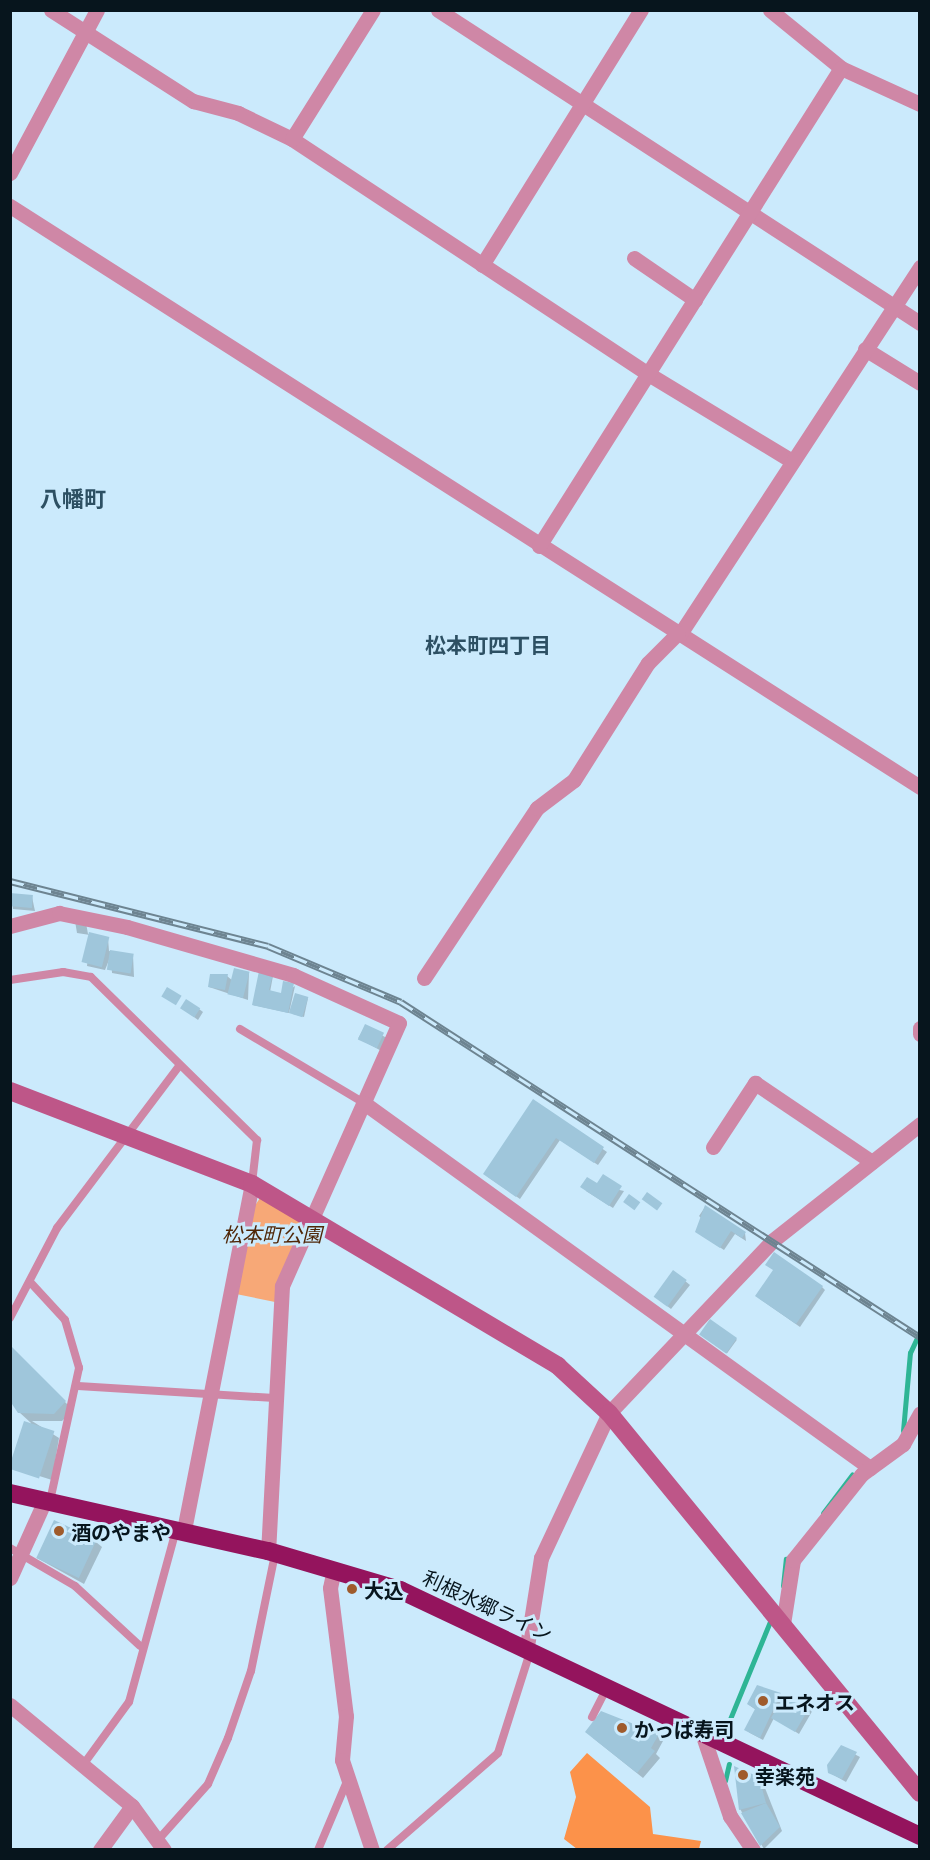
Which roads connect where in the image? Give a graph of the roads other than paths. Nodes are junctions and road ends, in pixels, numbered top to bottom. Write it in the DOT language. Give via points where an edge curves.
graph roads {
  1 [pos="51,10"];
  2 [pos="97,10"];
  3 [pos="373,10"];
  4 [pos="438,10"];
  5 [pos="641,10"];
  6 [pos="770,10"];
  7 [pos="84,32"];
  8 [pos="841,68"];
  9 [pos="920,104"];
  10 [pos="581,106"];
  11 [pos="292,139"];
  12 [pos="10,172"];
  13 [pos="10,206"];
  14 [pos="750,213"];
  15 [pos="634,258"];
  16 [pos="482,265"];
  17 [pos="920,267"];
  18 [pos="696,300"];
  19 [pos="894,306"];
  20 [pos="920,322"];
  21 [pos="865,349"];
  22 [pos="650,375"];
  23 [pos="920,383"];
  24 [pos="792,461"];
  25 [pos="539,546"];
  26 [pos="679,634"];
  27 [pos="920,787"];
  28 [pos="10,926"];
  29 [pos="424,978"];
  30 [pos="10,980"];
  31 [pos="920,1028"];
  32 [pos="240,1029"];
  33 [pos="920,1034"];
  34 [pos="179,1066"];
  35 [pos="10,1091"];
  36 [pos="364,1103"];
  37 [pos="918,1126"];
  38 [pos="128,1138"];
  39 [pos="713,1147"];
  40 [pos="872,1162"];
  41 [pos="252,1184"];
  42 [pos="314,1218"];
  43 [pos="31,1283"];
  44 [pos="10,1318"];
  45 [pos="687,1335"];
  46 [pos="78,1386"];
  47 [pos="212,1392"];
  48 [pos="274,1398"];
  49 [pos="609,1413"];
  50 [pos="920,1413"];
  51 [pos="870,1468"];
  52 [pos="10,1493"];
  53 [pos="48,1501"];
  54 [pos="180,1530"];
  55 [pos="15,1551"];
  56 [pos="272,1552"];
  57 [pos="334,1569"];
  58 [pos="10,1578"];
  59 [pos="777,1616"];
  60 [pos="140,1646"];
  61 [pos="529,1647"];
  62 [pos="607,1686"];
  63 [pos="10,1705"];
  64 [pos="592,1717"];
  65 [pos="702,1733"];
  66 [pos="83,1765"];
  67 [pos="348,1778"];
  68 [pos="920,1793"];
  69 [pos="132,1806"];
  70 [pos="920,1836"];
  71 [pos="161,1845"];
  72 [pos="99,1850"];
  73 [pos="318,1850"];
  74 [pos="372,1850"];
  75 [pos="387,1850"];
  76 [pos="753,1850"];
  1 -- 7 [label="street"];
  2 -- 7 [label="street"];
  3 -- 11 [label="street"];
  4 -- 10 [label="street"];
  5 -- 10 [label="street"];
  6 -- 8 [label="street"];
  7 -- 11 [label="street" via="193,101 238,113"];
  7 -- 12 [label="street"];
  8 -- 9 [label="street"];
  8 -- 14 [label="street"];
  10 -- 14 [label="street"];
  10 -- 16 [label="street"];
  11 -- 16 [label="street"];
  13 -- 25 [label="street"];
  14 -- 18 [label="street"];
  14 -- 19 [label="street"];
  15 -- 18 [label="street"];
  16 -- 22 [label="street"];
  17 -- 19 [label="street"];
  18 -- 22 [label="street"];
  19 -- 20 [label="street"];
  19 -- 21 [label="street"];
  21 -- 23 [label="street"];
  21 -- 24 [label="street"];
  22 -- 24 [label="street"];
  22 -- 25 [label="street"];
  24 -- 26 [label="street"];
  25 -- 26 [label="street"];
  26 -- 27 [label="street"];
  26 -- 29 [label="street" via="648,663 574,780 537,808"];
  28 -- 36 [label="street" via="59,913 127,927 293,975 399,1023"];
  30 -- 34 [label="lane" via="63,972 91,977"];
  31 -- 33 [label="street"];
  32 -- 36 [label="lane"];
  34 -- 38 [label="lane"];
  34 -- 41 [label="lane" via="257,1140"];
  35 -- 38 [label="street"];
  36 -- 42 [label="street"];
  36 -- 45 [label="street"];
  37 -- 40 [label="street"];
  38 -- 41 [label="street"];
  38 -- 43 [label="lane" via="57,1228"];
  39 -- 40 [label="street" via="755,1083"];
  40 -- 45 [label="street" via="772,1241"];
  41 -- 42 [label="street"];
  41 -- 47 [label="street"];
  42 -- 48 [label="street" via="280,1294"];
  42 -- 49 [label="street" via="558,1366"];
  43 -- 44 [label="lane"];
  43 -- 46 [label="lane" via="70,1330"];
  45 -- 49 [label="street"];
  45 -- 51 [label="street"];
  46 -- 47 [label="lane"];
  46 -- 53 [label="lane"];
  47 -- 48 [label="lane"];
  47 -- 54 [label="street"];
  48 -- 56 [label="street"];
  49 -- 59 [label="street"];
  49 -- 61 [label="street" via="541,1558"];
  50 -- 51 [label="street" via="903,1444"];
  51 -- 59 [label="street" via="833,1505 794,1560"];
  52 -- 53 [label="highway, 利根水郷ライン"];
  53 -- 54 [label="highway, 利根水郷ライン"];
  53 -- 55 [label="street"];
  54 -- 56 [label="highway, 利根水郷ライン"];
  54 -- 60 [label="lane"];
  55 -- 58 [label="street"];
  55 -- 60 [label="lane" via="75,1586"];
  56 -- 57 [label="highway, 利根水郷ライン"];
  56 -- 71 [label="lane" via="251,1671 228,1738 208,1784"];
  57 -- 61 [label="highway, 利根水郷ライン" via="447,1607"];
  57 -- 67 [label="street" via="330,1587 346,1716 342,1760"];
  59 -- 68 [label="street"];
  60 -- 66 [label="lane" via="129,1702"];
  61 -- 62 [label="highway, 利根水郷ライン"];
  61 -- 75 [label="lane" via="498,1753"];
  62 -- 64 [label="lane"];
  62 -- 65 [label="highway, 利根水郷ライン"];
  63 -- 66 [label="street"];
  65 -- 70 [label="highway, 利根水郷ライン"];
  65 -- 76 [label="street" via="730,1816"];
  66 -- 69 [label="street"];
  67 -- 73 [label="lane"];
  67 -- 74 [label="street"];
  69 -- 71 [label="street"];
  69 -- 72 [label="street"];
}
